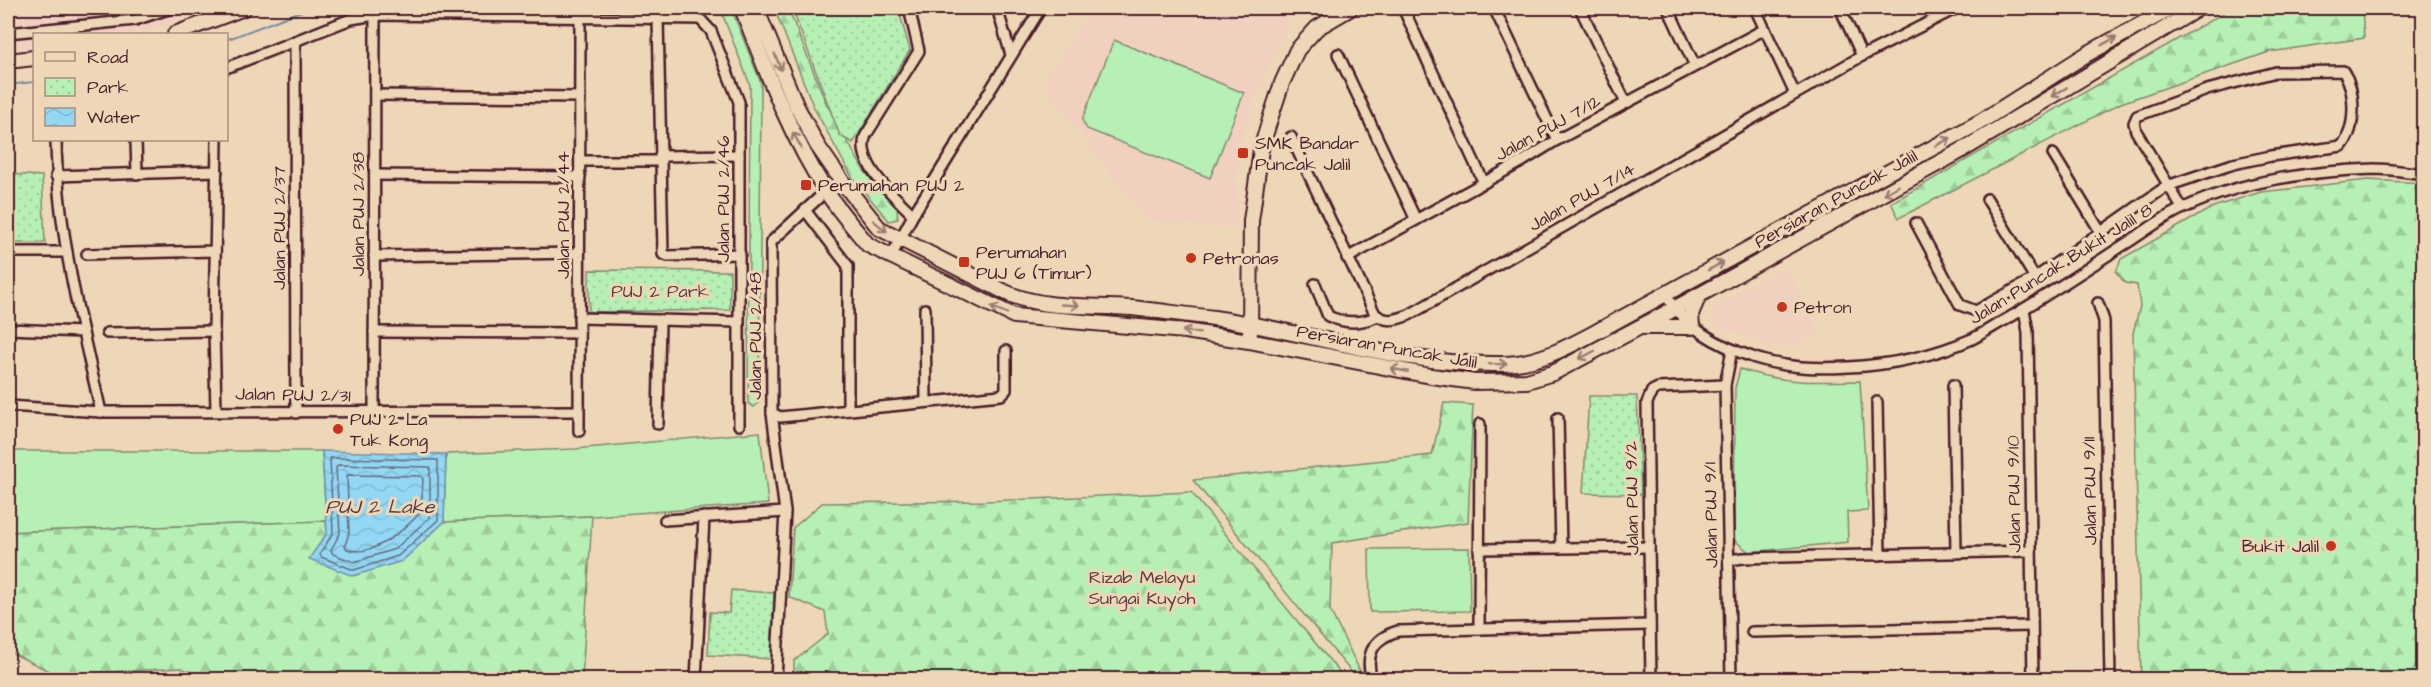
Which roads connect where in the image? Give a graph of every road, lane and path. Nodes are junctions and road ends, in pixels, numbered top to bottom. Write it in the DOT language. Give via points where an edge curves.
graph roads {
  1 [pos="171,8"];
  2 [pos="244,8"];
  3 [pos="741,8"];
  4 [pos="756,8"];
  5 [pos="909,8"];
  6 [pos="997,8"];
  7 [pos="1041,8"];
  8 [pos="1351,8"];
  9 [pos="1403,8"];
  10 [pos="1494,8"];
  11 [pos="1580,8"];
  12 [pos="1668,8"];
  13 [pos="1755,8"];
  14 [pos="1840,8"];
  15 [pos="1933,8"];
  16 [pos="1957,8"];
  17 [pos="2171,8"];
  18 [pos="2199,8"];
  19 [pos="375,15"];
  20 [pos="658,18"];
  21 [pos="1938,18"];
  22 [pos="580,19"];
  23 [pos="1765,29"];
  24 [pos="202,30"];
  25 [pos="8,33"];
  26 [pos="182,33"];
  27 [pos="295,42"];
  28 [pos="1338,54"];
  29 [pos="1011,55"];
  30 [pos="1862,56"];
  31 [pos="33,58"];
  32 [pos="8,61"];
  33 [pos="1695,66"];
  34 [pos="228,67"];
  35 [pos="1795,94"];
  36 [pos="375,95"];
  37 [pos="580,97"];
  38 [pos="1626,103"];
  39 [pos="1291,137"];
  40 [pos="1557,140"];
  41 [pos="56,141"];
  42 [pos="136,141"];
  43 [pos="217,141"];
  44 [pos="2053,154"];
  45 [pos="739,155"];
  46 [pos="660,159"];
  47 [pos="580,161"];
  48 [pos="217,171"];
  49 [pos="137,174"];
  50 [pos="2424,174"];
  51 [pos="375,175"];
  52 [pos="56,176"];
  53 [pos="580,177"];
  54 [pos="1484,183"];
  55 [pos="2167,186"];
  56 [pos="826,191"];
  57 [pos="1987,199"];
  58 [pos="2182,208"];
  59 [pos="805,210"];
  60 [pos="913,215"];
  61 [pos="1416,220"];
  62 [pos="1916,223"];
  63 [pos="2100,231"];
  64 [pos="900,238"];
  65 [pos="215,251"];
  66 [pos="8,252"];
  67 [pos="67,252"];
  68 [pos="579,253"];
  69 [pos="87,254"];
  70 [pos="740,254"];
  71 [pos="892,255"];
  72 [pos="374,256"];
  73 [pos="1347,258"];
  74 [pos="2035,278"];
  75 [pos="1315,284"];
  76 [pos="1665,294"];
  77 [pos="1699,295"];
  78 [pos="1252,297"];
  79 [pos="2098,303"];
  80 [pos="925,309"];
  81 [pos="1674,309"];
  82 [pos="2024,309"];
  83 [pos="579,318"];
  84 [pos="1381,318"];
  85 [pos="660,320"];
  86 [pos="1225,320"];
  87 [pos="737,322"];
  88 [pos="1250,324"];
  89 [pos="1639,327"];
  90 [pos="1692,327"];
  91 [pos="8,329"];
  92 [pos="1275,330"];
  93 [pos="214,331"];
  94 [pos="83,332"];
  95 [pos="374,332"];
  96 [pos="107,333"];
  97 [pos="579,333"];
  98 [pos="1249,341"];
  99 [pos="1732,350"];
  100 [pos="1006,351"];
  101 [pos="1725,385"];
  102 [pos="1953,385"];
  103 [pos="926,402"];
  104 [pos="1877,402"];
  105 [pos="8,405"];
  106 [pos="216,410"];
  107 [pos="848,410"];
  108 [pos="578,411"];
  109 [pos="101,412"];
  110 [pos="374,412"];
  111 [pos="296,413"];
  112 [pos="772,413"];
  113 [pos="1558,418"];
  114 [pos="658,424"];
  115 [pos="1479,424"];
  116 [pos="738,425"];
  117 [pos="579,431"];
  118 [pos="785,512"];
  119 [pos="704,517"];
  120 [pos="665,520"];
  121 [pos="1561,547"];
  122 [pos="1649,547"];
  123 [pos="1479,549"];
  124 [pos="2031,551"];
  125 [pos="1956,553"];
  126 [pos="1880,555"];
  127 [pos="1729,560"];
  128 [pos="1650,625"];
  129 [pos="2032,626"];
  130 [pos="1479,630"];
  131 [pos="1752,632"];
  132 [pos="696,680"];
  133 [pos="776,680"];
  134 [pos="1372,680"];
  135 [pos="1651,680"];
  136 [pos="1731,680"];
  137 [pos="2033,680"];
  138 [pos="2110,680"];
  1 -- 25 [label="street" via="135,20"];
  2 -- 24 [label="main road"];
  56 -- 3 [label="main road, Persiaran Puncak Jalil, one-way" via="788,123"];
  4 -- 64 [label="main road, Persiaran Puncak Jalil, one-way" via="817,145 879,228"];
  5 -- 60 [label="street" via="919,51 866,135 862,149 866,161"];
  6 -- 29 [label="street"];
  7 -- 29 [label="street"];
  8 -- 78 [label="main road" via="1317,28 1297,50 1282,83 1261,149 1255,185 1251,220"];
  9 -- 54 [label="street"];
  10 -- 40 [label="street"];
  11 -- 38 [label="street"];
  12 -- 33 [label="street"];
  13 -- 23 [label="street"];
  14 -- 30 [label="street"];
  15 -- 21 [label="street"];
  16 -- 21 [label="street, Jalan PUJ 7/14"];
  76 -- 17 [label="main road, Persiaran Puncak Jalil, one-way" via="1980,122 2087,54"];
  18 -- 77 [label="main road, Persiaran Puncak Jalil, one-way" via="1966,148"];
  19 -- 22 [label="street"];
  19 -- 27 [label="street" via="351,19"];
  19 -- 36 [label="street, Jalan PUJ 2/38"];
  20 -- 22 [label="street"];
  20 -- 45 [label="street, Jalan PUJ 2/46" via="700,19 711,31 739,97"];
  20 -- 46 [label="street"];
  21 -- 30 [label="street, Jalan PUJ 7/14"];
  22 -- 37 [label="street, Jalan PUJ 2/44"];
  23 -- 33 [label="street, Jalan PUJ 7/12"];
  23 -- 35 [label="street"];
  24 -- 26 [label="main road"];
  27 -- 34 [label="street"];
  27 -- 111 [label="street, Jalan PUJ 2/37"];
  28 -- 61 [label="street"];
  29 -- 60 [label="street"];
  30 -- 35 [label="street, Jalan PUJ 7/14"];
  31 -- 32 [label="main road"];
  33 -- 38 [label="street, Jalan PUJ 7/12"];
  35 -- 84 [label="street, Jalan PUJ 7/14" via="1409,315 1392,320"];
  36 -- 37 [label="street"];
  36 -- 51 [label="street, Jalan PUJ 2/38"];
  37 -- 47 [label="street, Jalan PUJ 2/44"];
  38 -- 40 [label="street, Jalan PUJ 7/12"];
  39 -- 73 [label="street"];
  40 -- 54 [label="street, Jalan PUJ 7/12"];
  41 -- 52 [label="street"];
  42 -- 49 [label="street"];
  43 -- 48 [label="street"];
  44 -- 63 [label="street"];
  45 -- 46 [label="street"];
  45 -- 70 [label="street, Jalan PUJ 2/46"];
  46 -- 47 [label="street"];
  46 -- 70 [label="street" via="663,254"];
  47 -- 53 [label="street, Jalan PUJ 2/44"];
  48 -- 49 [label="street"];
  48 -- 65 [label="street"];
  49 -- 52 [label="street"];
  50 -- 58 [label="street, Jalan Puncak Bukit Jalil 8" via="2376,169 2322,173 2236,189"];
  51 -- 53 [label="street"];
  51 -- 72 [label="street, Jalan PUJ 2/38"];
  52 -- 67 [label="street"];
  53 -- 68 [label="street, Jalan PUJ 2/44"];
  54 -- 61 [label="street, Jalan PUJ 7/12"];
  55 -- 55 [label="street" via="2233,164 2342,146 2349,135 2351,107 2351,86 2343,71 2282,71 2208,90 2137,116 2134,127"];
  55 -- 58 [label="street"];
  55 -- 63 [label="street"];
  56 -- 59 [label="street, Jalan PUJ 2/48"];
  56 -- 71 [label="main road, Persiaran Puncak Jalil" via="868,245"];
  57 -- 74 [label="street"];
  58 -- 82 [label="street, Jalan Puncak Bukit Jalil 8"];
  59 -- 107 [label="street" via="848,266"];
  59 -- 112 [label="street, Jalan PUJ 2/48" via="771,243"];
  60 -- 64 [label="street"];
  61 -- 73 [label="street, Jalan PUJ 7/12"];
  62 -- 74 [label="street" via="1960,305 1976,311"];
  63 -- 74 [label="street"];
  64 -- 71 [label="street"];
  64 -- 86 [label="main road, Persiaran Puncak Jalil, one-way" via="1025,302 1132,308"];
  65 -- 69 [label="street"];
  65 -- 93 [label="street"];
  66 -- 67 [label="street"];
  67 -- 94 [label="street"];
  68 -- 72 [label="street"];
  68 -- 83 [label="street, Jalan PUJ 2/44"];
  70 -- 87 [label="street, Jalan PUJ 2/46"];
  98 -- 71 [label="main road, Persiaran Puncak Jalil, one-way" via="1152,327 1014,316"];
  72 -- 95 [label="street, Jalan PUJ 2/38"];
  73 -- 84 [label="street" via="1375,314"];
  75 -- 84 [label="street, Jalan PUJ 7/14" via="1328,316 1353,322"];
  76 -- 81 [label="street, Jalan Puncak Bukit Jalil 8"];
  92 -- 76 [label="main road, Persiaran Puncak Jalil, one-way" via="1391,355 1455,363 1529,362 1547,357"];
  77 -- 81 [label="main road, Persiaran Puncak Jalil"];
  77 -- 90 [label="main road" via="1691,314"];
  78 -- 86 [label="main road" via="1240,313"];
  78 -- 88 [label="main road"];
  78 -- 92 [label="main road" via="1259,316"];
  79 -- 138 [label="street, Jalan PUJ 9/11" via="2104,321"];
  80 -- 103 [label="street"];
  81 -- 89 [label="main road, Persiaran Puncak Jalil"];
  81 -- 90 [label="street, Jalan Puncak Bukit Jalil 8"];
  82 -- 99 [label="street, Jalan Puncak Bukit Jalil 8" via="1972,339 1878,366 1807,369 1766,362"];
  82 -- 124 [label="street, Jalan PUJ 9/10" via="2028,332"];
  83 -- 85 [label="street, Jalan PUJ 2/48"];
  83 -- 97 [label="street, Jalan PUJ 2/44"];
  85 -- 87 [label="street, Jalan PUJ 2/48"];
  85 -- 114 [label="street"];
  86 -- 88 [label="main road, Persiaran Puncak Jalil"];
  87 -- 116 [label="street, Jalan PUJ 2/46"];
  88 -- 92 [label="main road, Persiaran Puncak Jalil"];
  88 -- 98 [label="main road"];
  89 -- 90 [label="main road"];
  89 -- 98 [label="main road, Persiaran Puncak Jalil, one-way" via="1540,378 1502,383 1431,376"];
  90 -- 99 [label="street, Jalan Puncak Bukit Jalil 8"];
  91 -- 94 [label="street"];
  93 -- 96 [label="street"];
  93 -- 106 [label="street"];
  94 -- 109 [label="street"];
  95 -- 97 [label="street"];
  95 -- 110 [label="street, Jalan PUJ 2/38"];
  97 -- 108 [label="street, Jalan PUJ 2/44"];
  99 -- 101 [label="street, Jalan PUJ 9/1"];
  100 -- 103 [label="street, Jalan PUJ 2/48" via="1005,393"];
  101 -- 122 [label="street, Jalan PUJ 9/2" via="1664,387 1649,396"];
  101 -- 127 [label="street, Jalan PUJ 9/1"];
  102 -- 125 [label="street"];
  103 -- 107 [label="street, Jalan PUJ 2/48"];
  104 -- 126 [label="street"];
  105 -- 109 [label="street, Jalan PUJ 2/31"];
  106 -- 109 [label="street, Jalan PUJ 2/31"];
  106 -- 111 [label="street, Jalan PUJ 2/31"];
  107 -- 112 [label="street, Jalan PUJ 2/48" via="780,417"];
  108 -- 110 [label="street, Jalan PUJ 2/31"];
  108 -- 117 [label="street, Jalan PUJ 2/44"];
  110 -- 111 [label="street, Jalan PUJ 2/31"];
  112 -- 118 [label="street"];
  113 -- 121 [label="street"];
  115 -- 123 [label="street"];
  118 -- 119 [label="street"];
  118 -- 133 [label="street"];
  119 -- 120 [label="street"];
  119 -- 132 [label="street"];
  121 -- 122 [label="street"];
  121 -- 123 [label="street"];
  122 -- 128 [label="street, Jalan PUJ 9/2"];
  123 -- 130 [label="street"];
  124 -- 125 [label="street"];
  124 -- 129 [label="street, Jalan PUJ 9/10"];
  125 -- 126 [label="street"];
  126 -- 127 [label="street"];
  127 -- 136 [label="street, Jalan PUJ 9/1"];
  128 -- 130 [label="street"];
  128 -- 135 [label="street, Jalan PUJ 9/2"];
  129 -- 131 [label="street"];
  129 -- 137 [label="street, Jalan PUJ 9/10"];
  130 -- 134 [label="street" via="1388,634 1371,650"];
}
